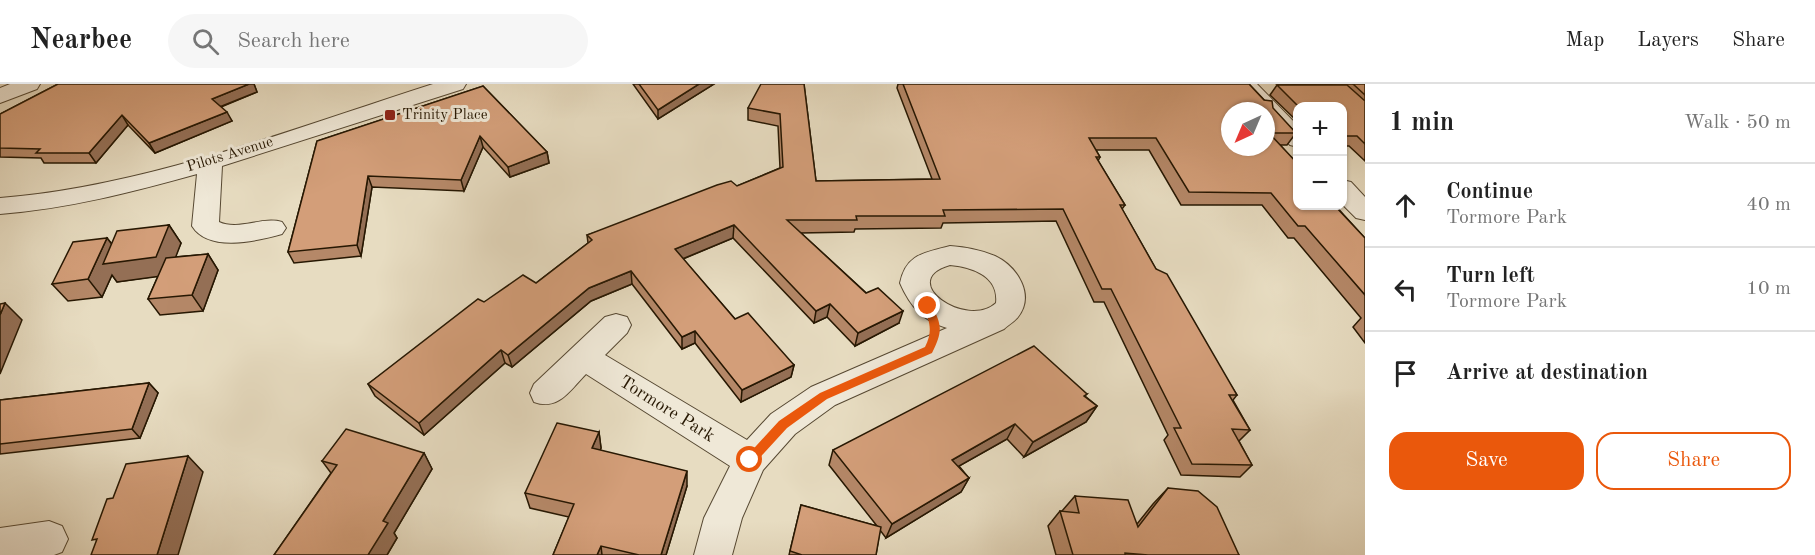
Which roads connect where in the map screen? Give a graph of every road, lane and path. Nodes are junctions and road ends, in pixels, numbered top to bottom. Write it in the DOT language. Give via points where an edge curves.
graph roads {
  1 [pos="29,84"];
  2 [pos="454,84"];
  3 [pos="1245,84"];
  4 [pos="0,96"];
  5 [pos="1293,135"];
  6 [pos="210,162"];
  7 [pos="1347,193"];
  8 [pos="0,207"];
  9 [pos="1365,212"];
  10 [pos="273,228"];
  11 [pos="928,306"];
  12 [pos="993,321"];
  13 [pos="616,326"];
  14 [pos="928,350"];
  15 [pos="584,357"];
  16 [pos="546,393"];
  17 [pos="750,460"];
  18 [pos="49,539"];
  19 [pos="0,546"];
  20 [pos="713,555"];
  1 -- 4 [label="street"];
  2 -- 6 [label="street, Pilots Avenue"];
  3 -- 5 [label="street"];
  6 -- 8 [label="street, Pilots Avenue" via="102,192"];
  6 -- 10 [label="street" via="205,226 221,234"];
  7 -- 9 [label="street"];
  11 -- 12 [label="street" via="959,322"];
  11 -- 12 [label="street" via="913,283 915,272 934,257 966,256 996,270 1012,293 1005,314"];
  11 -- 14 [label="street" via="936,324 936,337"];
  12 -- 14 [label="street"];
  13 -- 15 [label="street"];
  14 -- 17 [label="street" via="824,396 783,424"];
  15 -- 16 [label="street"];
  15 -- 17 [label="street, Tormore Park"];
  17 -- 20 [label="street" via="723,518"];
  18 -- 19 [label="street"];
}
